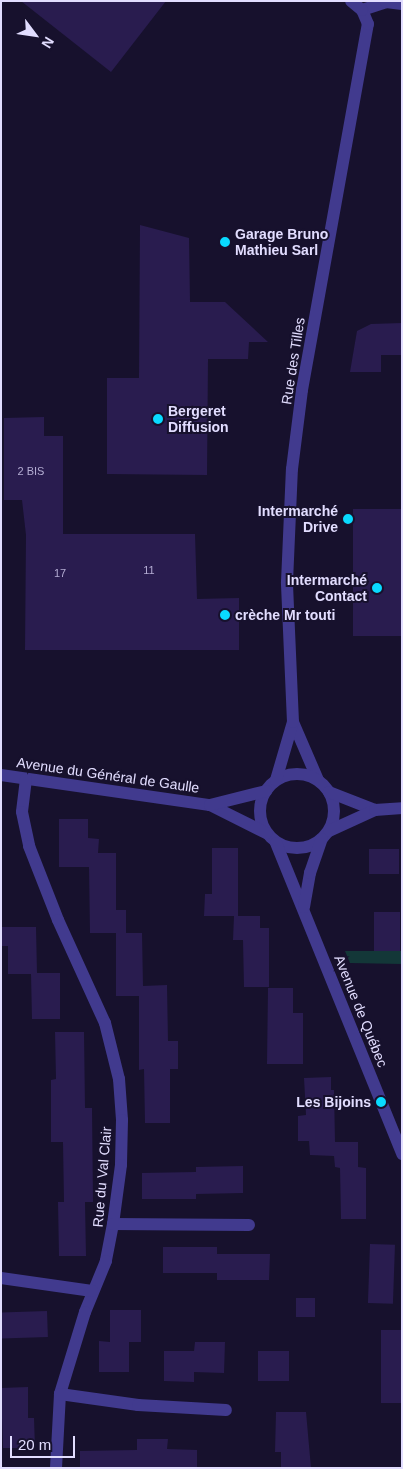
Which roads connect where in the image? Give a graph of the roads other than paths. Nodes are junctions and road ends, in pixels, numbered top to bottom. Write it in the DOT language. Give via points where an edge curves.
graph roads {
  1 [pos="351,1"];
  2 [pos="402,4"];
  3 [pos="362,10"];
  4 [pos="293,722"];
  5 [pos="1,775"];
  6 [pos="26,779"];
  7 [pos="276,780"];
  8 [pos="318,780"];
  9 [pos="266,791"];
  10 [pos="329,792"];
  11 [pos="210,805"];
  12 [pos="402,808"];
  13 [pos="375,810"];
  14 [pos="266,833"];
  15 [pos="326,835"];
  16 [pos="276,843"];
  17 [pos="304,907"];
  18 [pos="402,1154"];
  19 [pos="113,1224"];
  20 [pos="249,1225"];
  21 [pos="1,1278"];
  22 [pos="92,1291"];
  23 [pos="60,1394"];
  24 [pos="226,1410"];
  25 [pos="56,1468"];
  1 -- 3 [label="street"];
  2 -- 3 [label="street" via="386,2"];
  3 -- 4 [label="street, Rue des Tilles" via="368,24 302,390 292,469 288,582"];
  4 -- 7 [label="street, Rue des Tilles"];
  4 -- 8 [label="street, Rue des Tilles"];
  5 -- 6 [label="street, Avenue du Général de Gaulle"];
  6 -- 11 [label="street, Avenue du Général de Gaulle"];
  6 -- 19 [label="street, Rue du Val Clair" via="22,812 29,846 58,920 94,992 115,1060 122,1139"];
  7 -- 8 [label="street" via="292,774"];
  7 -- 9 [label="street"];
  8 -- 10 [label="street"];
  9 -- 11 [label="street, Avenue du Général de Gaulle"];
  9 -- 14 [label="street" via="259,810"];
  10 -- 13 [label="street"];
  10 -- 15 [label="street" via="335,810"];
  11 -- 14 [label="street, Avenue du Général de Gaulle"];
  12 -- 13 [label="street"];
  13 -- 15 [label="street"];
  14 -- 16 [label="street"];
  15 -- 16 [label="street" via="300,848"];
  15 -- 17 [label="street" via="310,873"];
  16 -- 17 [label="street, Avenue de Québec"];
  17 -- 18 [label="street, Avenue de Québec"];
  19 -- 20 [label="street"];
  19 -- 22 [label="street, Rue du Val Clair" via="106,1261"];
  21 -- 22 [label="street"];
  22 -- 23 [label="street, Rue du Val Clair"];
  23 -- 24 [label="street" via="138,1405"];
  23 -- 25 [label="street, Rue du Val Clair"];
}
